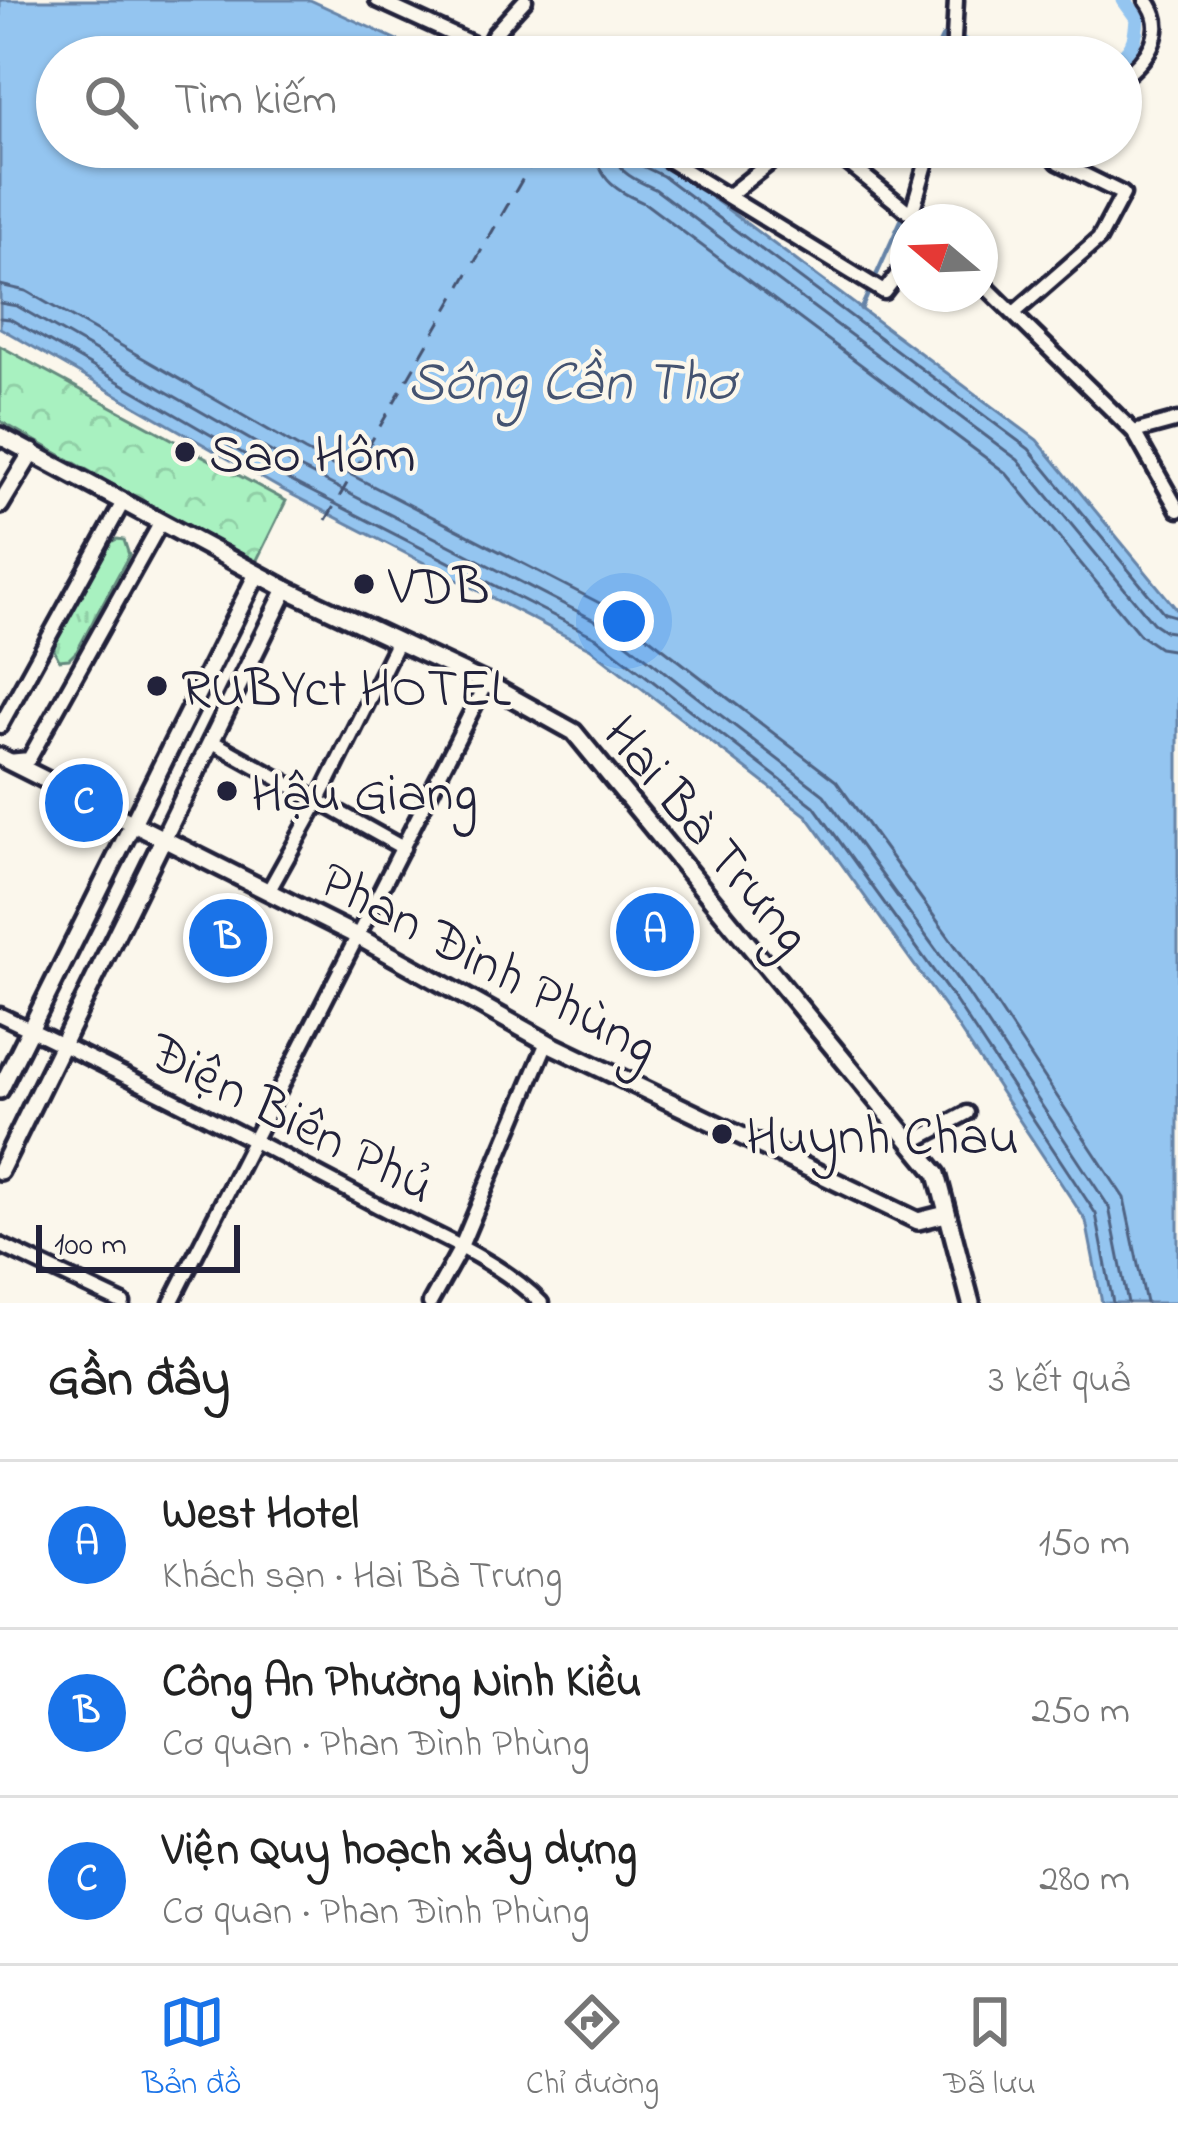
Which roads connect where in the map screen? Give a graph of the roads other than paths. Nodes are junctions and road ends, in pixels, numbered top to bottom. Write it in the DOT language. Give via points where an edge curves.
graph roads {
  1 [pos="376,0"];
  2 [pos="525,0"];
  3 [pos="956,0"];
  4 [pos="1146,0"];
  5 [pos="457,36"];
  6 [pos="493,36"];
  7 [pos="954,36"];
  8 [pos="1142,63"];
  9 [pos="684,168"];
  10 [pos="763,168"];
  11 [pos="854,168"];
  12 [pos="925,168"];
  13 [pos="1068,168"];
  14 [pos="729,194"];
  15 [pos="901,204"];
  16 [pos="913,204"];
  17 [pos="890,284"];
  18 [pos="998,297"];
  19 [pos="1014,313"];
  20 [pos="1178,421"];
  21 [pos="1134,432"];
  22 [pos="2,440"];
  23 [pos="32,452"];
  24 [pos="122,503"];
  25 [pos="0,505"];
  26 [pos="1178,511"];
  27 [pos="160,524"];
  28 [pos="257,574"];
  29 [pos="286,589"];
  30 [pos="398,640"];
  31 [pos="486,683"];
  32 [pos="0,725"];
  33 [pos="212,741"];
  34 [pos="2,760"];
  35 [pos="318,802"];
  36 [pos="133,824"];
  37 [pos="163,839"];
  38 [pos="403,848"];
  39 [pos="268,892"];
  40 [pos="355,935"];
  41 [pos="0,1015"];
  42 [pos="30,1029"];
  43 [pos="547,1042"];
  44 [pos="62,1046"];
  45 [pos="0,1090"];
  46 [pos="967,1113"];
  47 [pos="256,1142"];
  48 [pos="911,1143"];
  49 [pos="0,1172"];
  50 [pos="946,1214"];
  51 [pos="0,1245"];
  52 [pos="460,1249"];
  53 [pos="123,1303"];
  54 [pos="171,1303"];
  55 [pos="430,1303"];
  56 [pos="541,1303"];
  57 [pos="971,1303"];
  1 -- 5 [label="street"];
  2 -- 6 [label="street"];
  3 -- 7 [label="street"];
  4 -- 8 [label="street" via="1154,38"];
  9 -- 14 [label="street"];
  10 -- 14 [label="street"];
  11 -- 15 [label="street"];
  12 -- 16 [label="street"];
  13 -- 19 [label="street" via="1123,194 1099,238"];
  14 -- 17 [label="street" via="884,292"];
  18 -- 19 [label="street"];
  19 -- 21 [label="street"];
  20 -- 21 [label="street"];
  21 -- 26 [label="street"];
  22 -- 23 [label="street, Hai Bà Trưng"];
  23 -- 24 [label="street, Hai Bà Trưng"];
  23 -- 25 [label="street"];
  24 -- 27 [label="street, Hai Bà Trưng"];
  24 -- 32 [label="street"];
  27 -- 28 [label="street, Hai Bà Trưng"];
  27 -- 34 [label="street" via="29,759"];
  28 -- 29 [label="street, Hai Bà Trưng"];
  28 -- 36 [label="street"];
  29 -- 30 [label="street, Hai Bà Trưng"];
  29 -- 33 [label="street"];
  30 -- 31 [label="street, Hai Bà Trưng"];
  30 -- 35 [label="street"];
  31 -- 38 [label="street"];
  31 -- 48 [label="street, Hai Bà Trưng" via="574,732"];
  33 -- 35 [label="street"];
  33 -- 37 [label="street"];
  34 -- 36 [label="street, Phan Đình Phùng"];
  35 -- 38 [label="street"];
  35 -- 39 [label="street"];
  36 -- 37 [label="street, Phan Đình Phùng"];
  36 -- 42 [label="street"];
  37 -- 39 [label="street, Phan Đình Phùng"];
  37 -- 44 [label="street"];
  38 -- 40 [label="street"];
  39 -- 40 [label="street, Phan Đình Phùng"];
  40 -- 43 [label="street, Phan Đình Phùng"];
  40 -- 47 [label="street"];
  41 -- 42 [label="street, Điện Biên Phủ"];
  42 -- 44 [label="street, Điện Biên Phủ"];
  42 -- 45 [label="street"];
  43 -- 50 [label="street, Phan Đình Phùng" via="918,1221"];
  43 -- 52 [label="street"];
  44 -- 47 [label="street, Điện Biên Phủ"];
  44 -- 49 [label="street"];
  46 -- 48 [label="street"];
  47 -- 52 [label="street, Điện Biên Phủ"];
  47 -- 54 [label="street"];
  48 -- 50 [label="street, Hai Bà Trưng" via="937,1174"];
  50 -- 57 [label="street, Hai Bà Trưng"];
  51 -- 53 [label="street"];
  52 -- 55 [label="street"];
  52 -- 56 [label="street, Điện Biên Phủ"];
}
